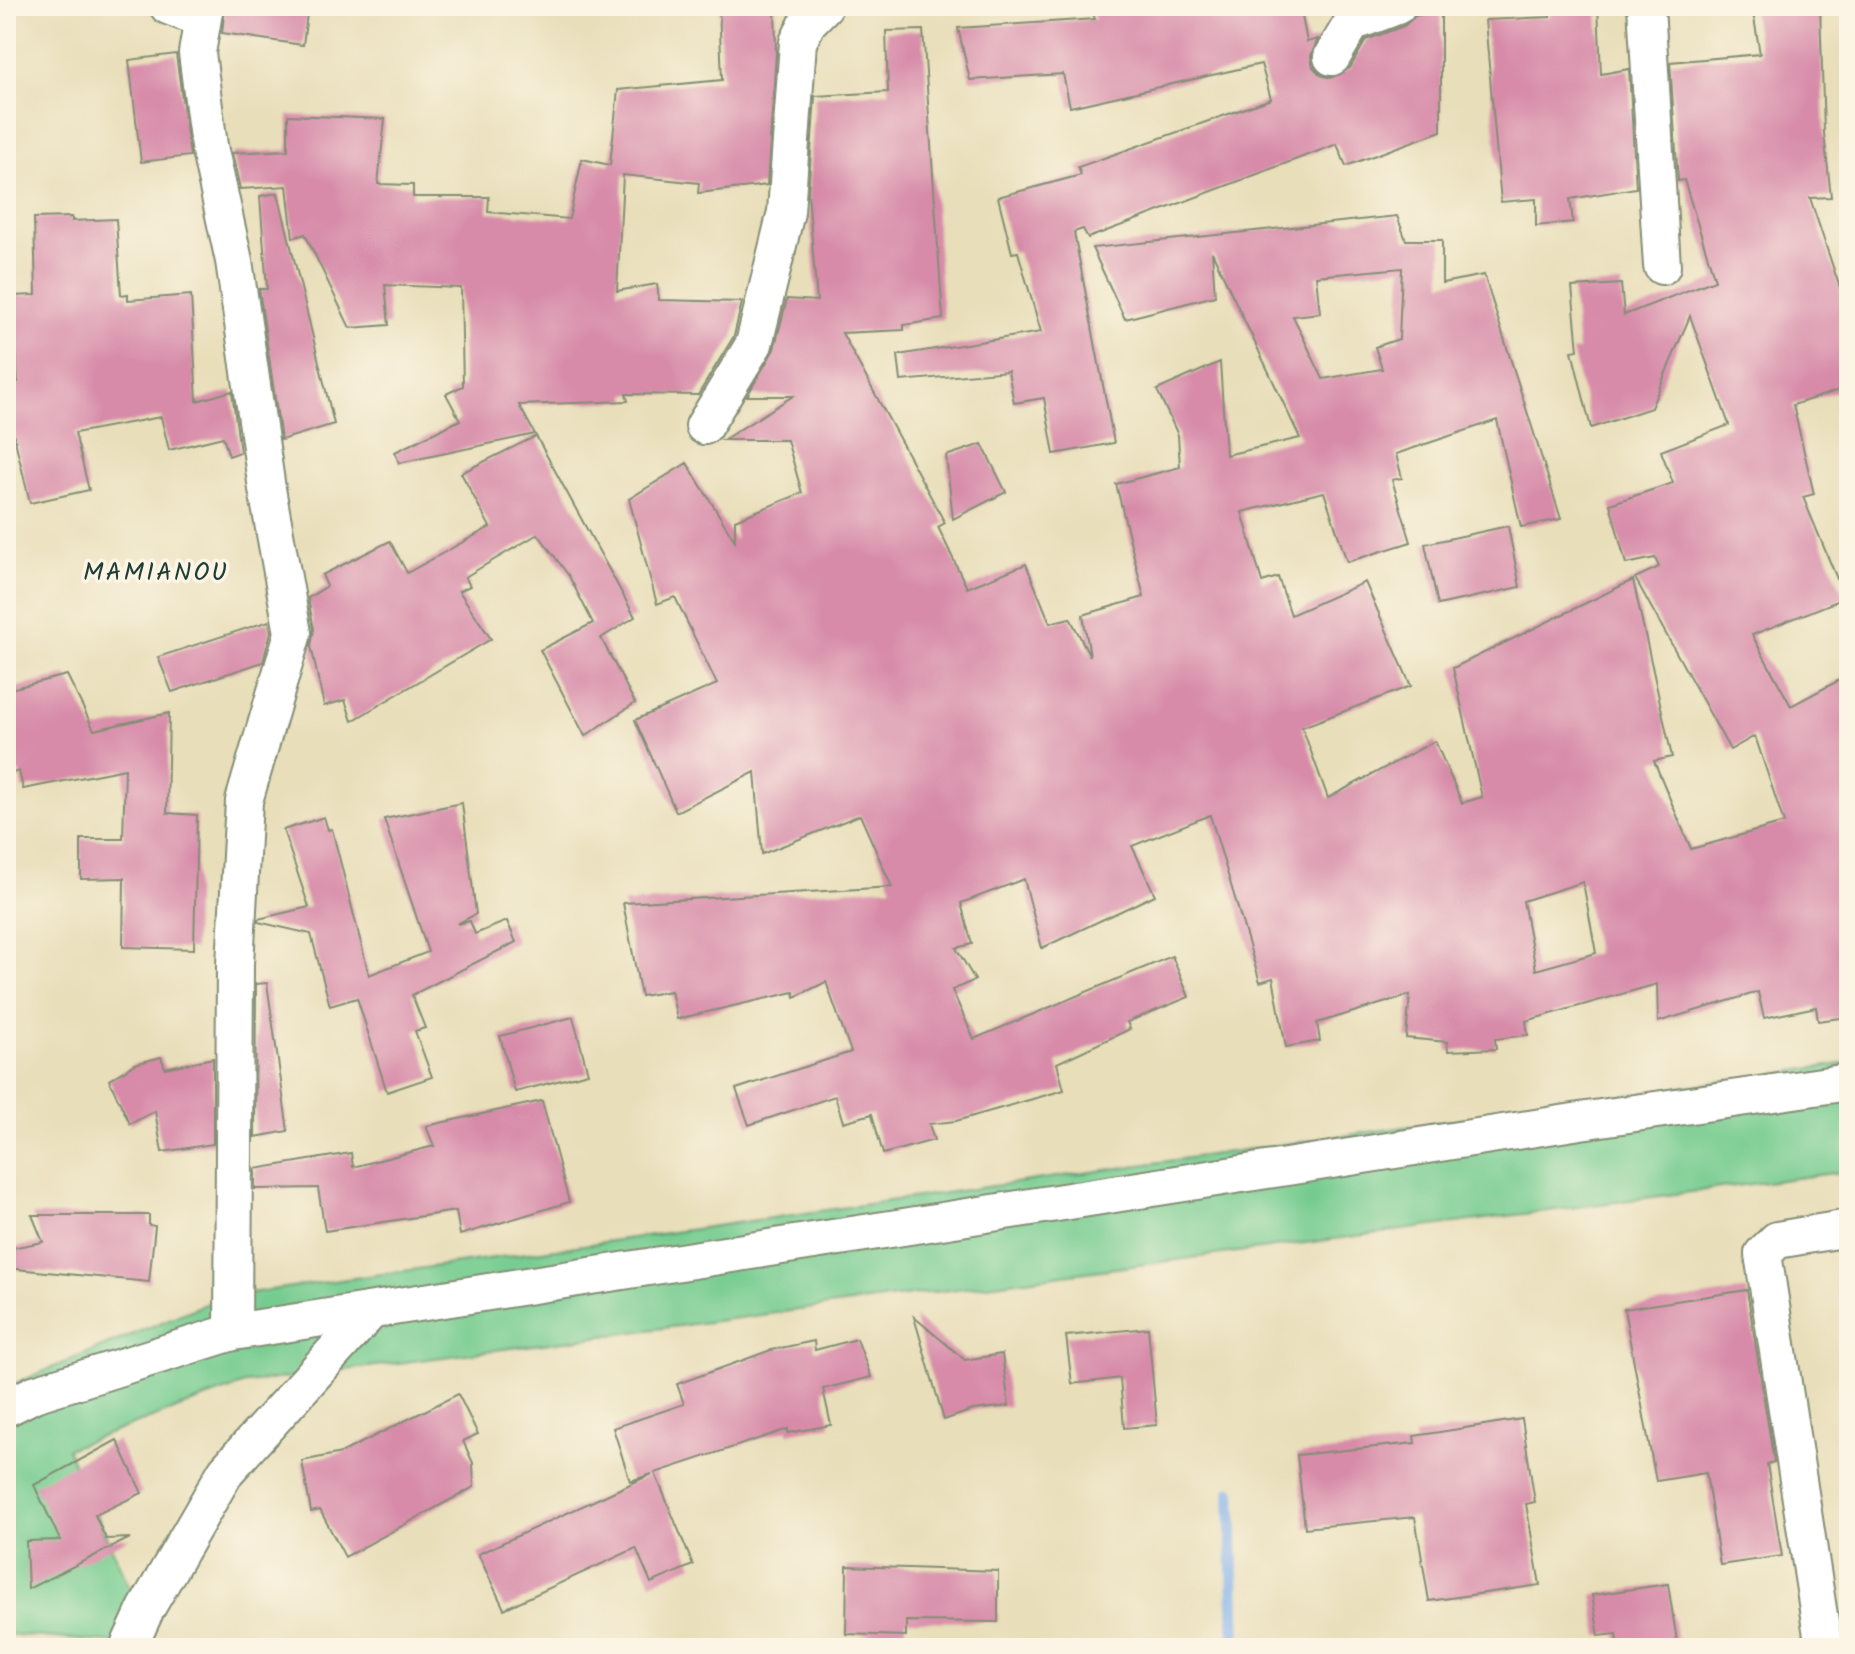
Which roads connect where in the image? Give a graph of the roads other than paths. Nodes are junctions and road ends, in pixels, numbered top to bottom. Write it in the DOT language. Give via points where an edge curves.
graph roads {
  1 [pos="168,6"];
  2 [pos="824,6"];
  3 [pos="1397,6"];
  4 [pos="1646,6"];
  5 [pos="203,12"];
  6 [pos="1332,57"];
  7 [pos="1662,266"];
  8 [pos="704,426"];
  9 [pos="1849,1082"];
  10 [pos="1849,1228"];
  11 [pos="371,1311"];
  12 [pos="233,1332"];
  13 [pos="6,1408"];
  14 [pos="128,1648"];
  15 [pos="1824,1648"];
  1 -- 5 [label="street"];
  2 -- 8 [label="street" via="798,42 786,212 754,344"];
  3 -- 6 [label="street" via="1352,23"];
  4 -- 7 [label="street"];
  5 -- 12 [label="street" via="197,53 209,146 234,261 293,633 244,801 235,964"];
  9 -- 11 [label="street"];
  10 -- 15 [label="street" via="1777,1240 1763,1254"];
  11 -- 12 [label="street"];
  11 -- 14 [label="street" via="226,1471"];
  12 -- 13 [label="street" via="34,1394"];
}
